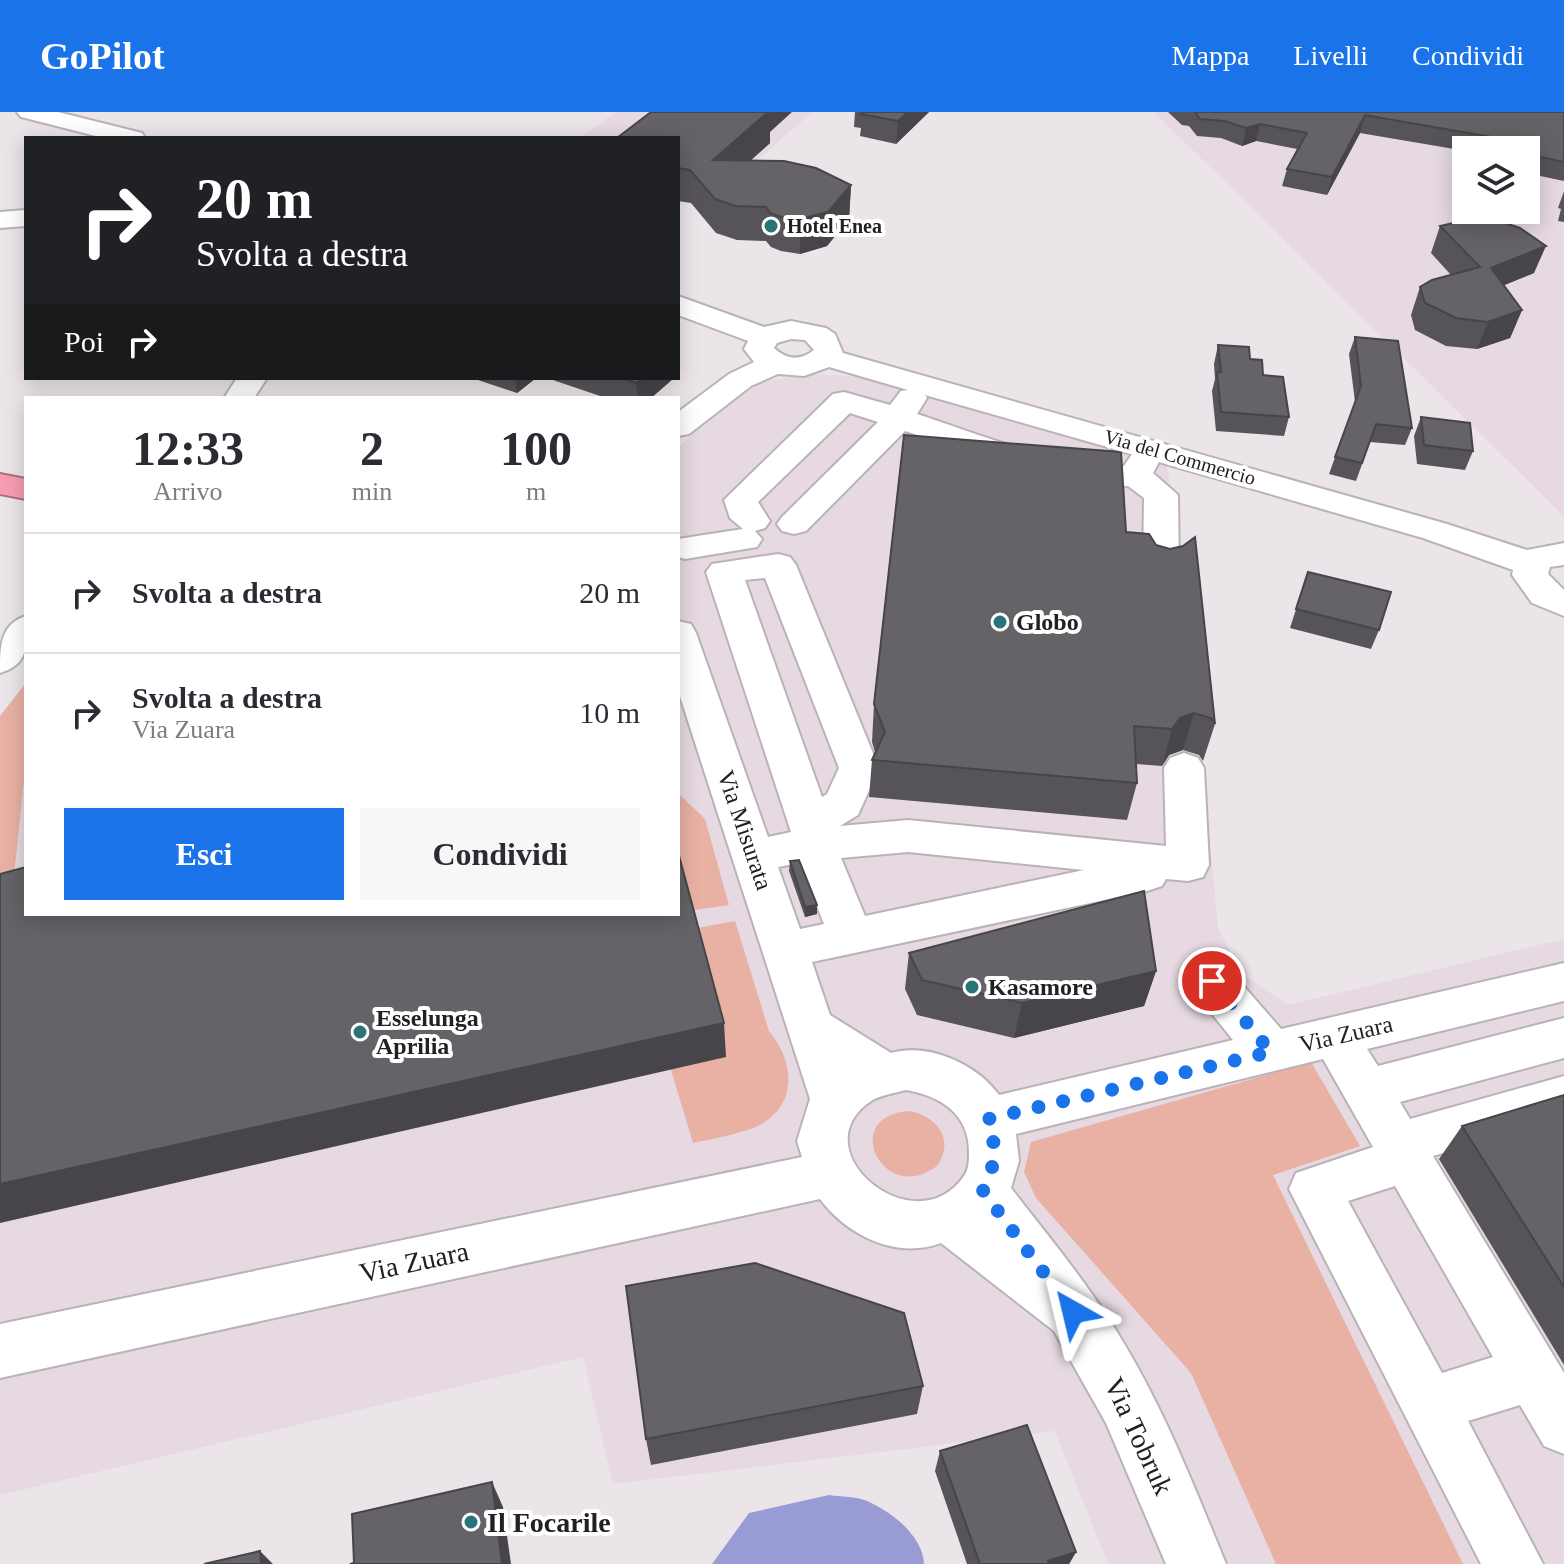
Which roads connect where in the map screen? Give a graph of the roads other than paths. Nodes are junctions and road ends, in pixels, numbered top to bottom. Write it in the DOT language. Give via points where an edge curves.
graph roads {
  1 [pos="29,112"];
  2 [pos="125,136"];
  3 [pos="24,218"];
  4 [pos="0,220"];
  5 [pos="682,307"];
  6 [pos="770,351"];
  7 [pos="925,384"];
  8 [pos="900,418"];
  9 [pos="680,425"];
  10 [pos="1143,462"];
  11 [pos="0,484"];
  12 [pos="24,489"];
  13 [pos="761,544"];
  14 [pos="680,555"];
  15 [pos="1548,559"];
  16 [pos="1161,573"];
  17 [pos="1564,604"];
  18 [pos="24,630"];
  19 [pos="680,645"];
  20 [pos="0,660"];
  21 [pos="693,720"];
  22 [pos="1184,768"];
  23 [pos="812,834"];
  24 [pos="754,856"];
  25 [pos="1188,865"];
  26 [pos="851,936"];
  27 [pos="785,950"];
  28 [pos="1212,981"];
  29 [pos="1564,982"];
  30 [pos="811,1027"];
  31 [pos="1335,1037"];
  32 [pos="1564,1038"];
  33 [pos="1271,1052"];
  34 [pos="881,1072"];
  35 [pos="1367,1090"];
  36 [pos="1564,1097"];
  37 [pos="835,1102"];
  38 [pos="988,1119"];
  39 [pos="1403,1152"];
  40 [pos="829,1174"];
  41 [pos="966,1205"];
  42 [pos="0,1351"];
  43 [pos="1533,1373"];
  44 [pos="1429,1405"];
  45 [pos="1564,1426"];
  46 [pos="1196,1564"];
  47 [pos="1513,1564"];
  1 -- 2 [label="street"];
  3 -- 4 [label="street"];
  5 -- 6 [label="street"];
  6 -- 7 [label="street, Via del Commercio" via="791,330 814,333 828,343 826,357"];
  6 -- 9 [label="street"];
  7 -- 8 [label="street"];
  7 -- 10 [label="street, Via del Commercio"];
  8 -- 10 [label="street" via="1103,478"];
  8 -- 13 [label="street" via="794,524 796,541 780,550"];
  8 -- 13 [label="street" via="844,401 741,500"];
  10 -- 15 [label="street, Via del Commercio"];
  10 -- 16 [label="street" via="1161,495"];
  11 -- 12 [label="highway"];
  13 -- 14 [label="street"];
  13 -- 23 [label="street" via="724,572"];
  13 -- 23 [label="street" via="859,768 843,804"];
  15 -- 17 [label="street" via="1530,575 1545,595"];
  18 -- 20 [label="street"];
  19 -- 21 [label="street, Via Misurata"];
  21 -- 24 [label="street, Via Misurata"];
  22 -- 25 [label="street"];
  23 -- 24 [label="street"];
  23 -- 25 [label="street" via="908,836"];
  23 -- 26 [label="street"];
  24 -- 27 [label="street, Via Misurata"];
  25 -- 26 [label="street"];
  26 -- 27 [label="street"];
  27 -- 30 [label="street, Via Misurata"];
  28 -- 33 [label="street"];
  29 -- 31 [label="street, Via Zuara"];
  30 -- 34 [label="street"];
  30 -- 37 [label="street, Via Misurata"];
  31 -- 33 [label="street, Via Zuara"];
  31 -- 35 [label="street"];
  32 -- 35 [label="street"];
  33 -- 38 [label="street, Via Zuara"];
  34 -- 37 [label="street" via="862,1079"];
  34 -- 38 [label="street" via="906,1069 954,1083"];
  35 -- 39 [label="street"];
  36 -- 39 [label="street"];
  37 -- 40 [label="street" via="824,1124 822,1149"];
  38 -- 41 [label="street" via="996,1144 994,1168"];
  39 -- 43 [label="street"];
  39 -- 44 [label="street" via="1314,1189"];
  40 -- 41 [label="street" via="844,1196 893,1223 922,1224"];
  40 -- 42 [label="street, Via Zuara"];
  41 -- 46 [label="street, Via Tobruk" via="1073,1312 1100,1353"];
  43 -- 44 [label="street"];
  43 -- 45 [label="street"];
  44 -- 47 [label="street"];
}
